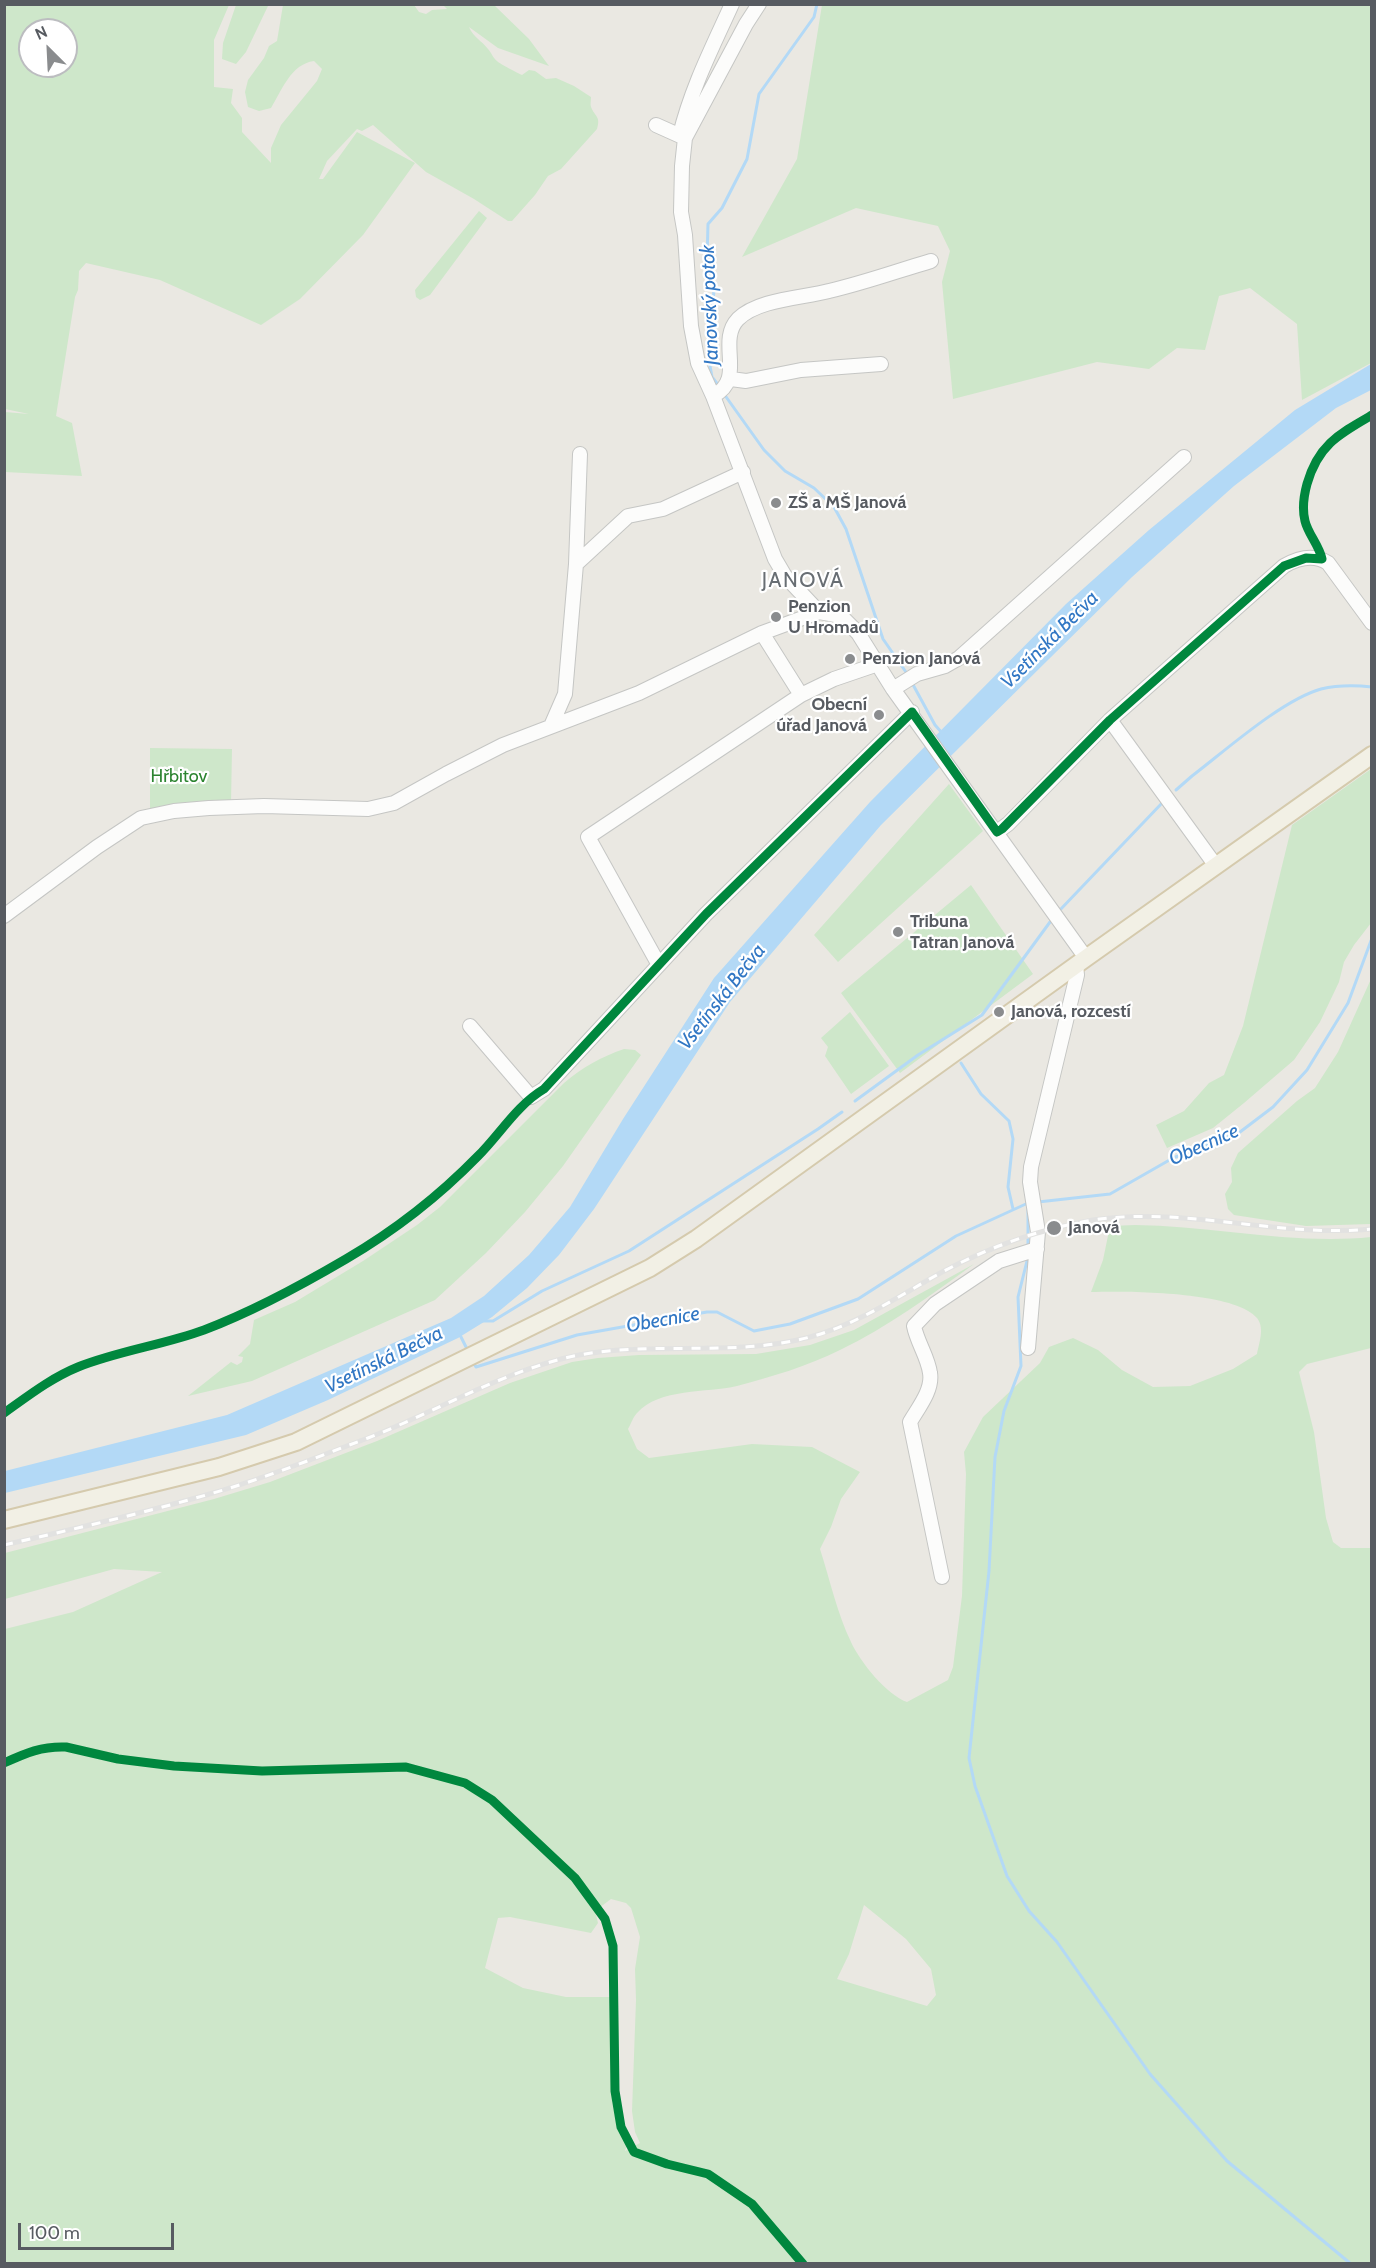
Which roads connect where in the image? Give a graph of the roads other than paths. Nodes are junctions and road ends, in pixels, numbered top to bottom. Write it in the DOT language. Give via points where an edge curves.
graph roads {
  1 [pos="732,4"];
  2 [pos="759,4"];
  3 [pos="656,125"];
  4 [pos="682,137"];
  5 [pos="931,261"];
  6 [pos="881,364"];
  7 [pos="722,389"];
  8 [pos="580,454"];
  9 [pos="1184,457"];
  10 [pos="743,472"];
  11 [pos="576,564"];
  12 [pos="1367,608"];
  13 [pos="819,612"];
  14 [pos="1371,623"];
  15 [pos="762,633"];
  16 [pos="878,664"];
  17 [pos="899,685"];
  18 [pos="801,695"];
  19 [pos="914,715"];
  20 [pos="1110,720"];
  21 [pos="551,726"];
  22 [pos="1371,755"];
  23 [pos="994,829"];
  24 [pos="1216,866"];
  25 [pos="4,916"];
  26 [pos="1081,961"];
  27 [pos="659,965"];
  28 [pos="470,1026"];
  29 [pos="1036,1249"];
  30 [pos="1028,1348"];
  31 [pos="4,1520"];
  32 [pos="942,1577"];
  1 -- 4 [label="street" via="687,106"];
  2 -- 4 [label="street"];
  3 -- 4 [label="street"];
  4 -- 7 [label="street" via="681,212 691,326 699,363"];
  5 -- 7 [label="street" via="830,291 760,305 742,315 735,322 729,344"];
  6 -- 7 [label="street" via="801,370"];
  7 -- 10 [label="street"];
  8 -- 11 [label="street"];
  9 -- 17 [label="street" via="959,658"];
  10 -- 11 [label="street" via="663,509 628,516"];
  10 -- 13 [label="street" via="781,570"];
  11 -- 21 [label="street" via="565,694"];
  12 -- 14 [label="street"];
  12 -- 20 [label="street" via="1322,559 1292,562"];
  13 -- 15 [label="street"];
  13 -- 16 [label="street" via="846,620"];
  15 -- 18 [label="street"];
  15 -- 21 [label="street" via="639,693"];
  16 -- 17 [label="street"];
  16 -- 18 [label="street"];
  17 -- 19 [label="street"];
  18 -- 27 [label="street" via="588,837"];
  19 -- 23 [label="street"];
  19 -- 27 [label="street" via="706,914"];
  20 -- 23 [label="street" via="1008,824"];
  20 -- 24 [label="street"];
  21 -- 25 [label="street" via="503,745 394,803 377,807 209,808 141,818"];
  22 -- 24 [label="main road"];
  23 -- 26 [label="street"];
  24 -- 26 [label="main road"];
  26 -- 29 [label="street" via="1032,1167"];
  26 -- 31 [label="main road" via="650,1268 269,1452 176,1479"];
  27 -- 28 [label="street" via="544,1089 531,1097"];
  29 -- 30 [label="street"];
  29 -- 32 [label="street" via="999,1261 935,1304 914,1326 930,1373 925,1396 910,1422"];
}
